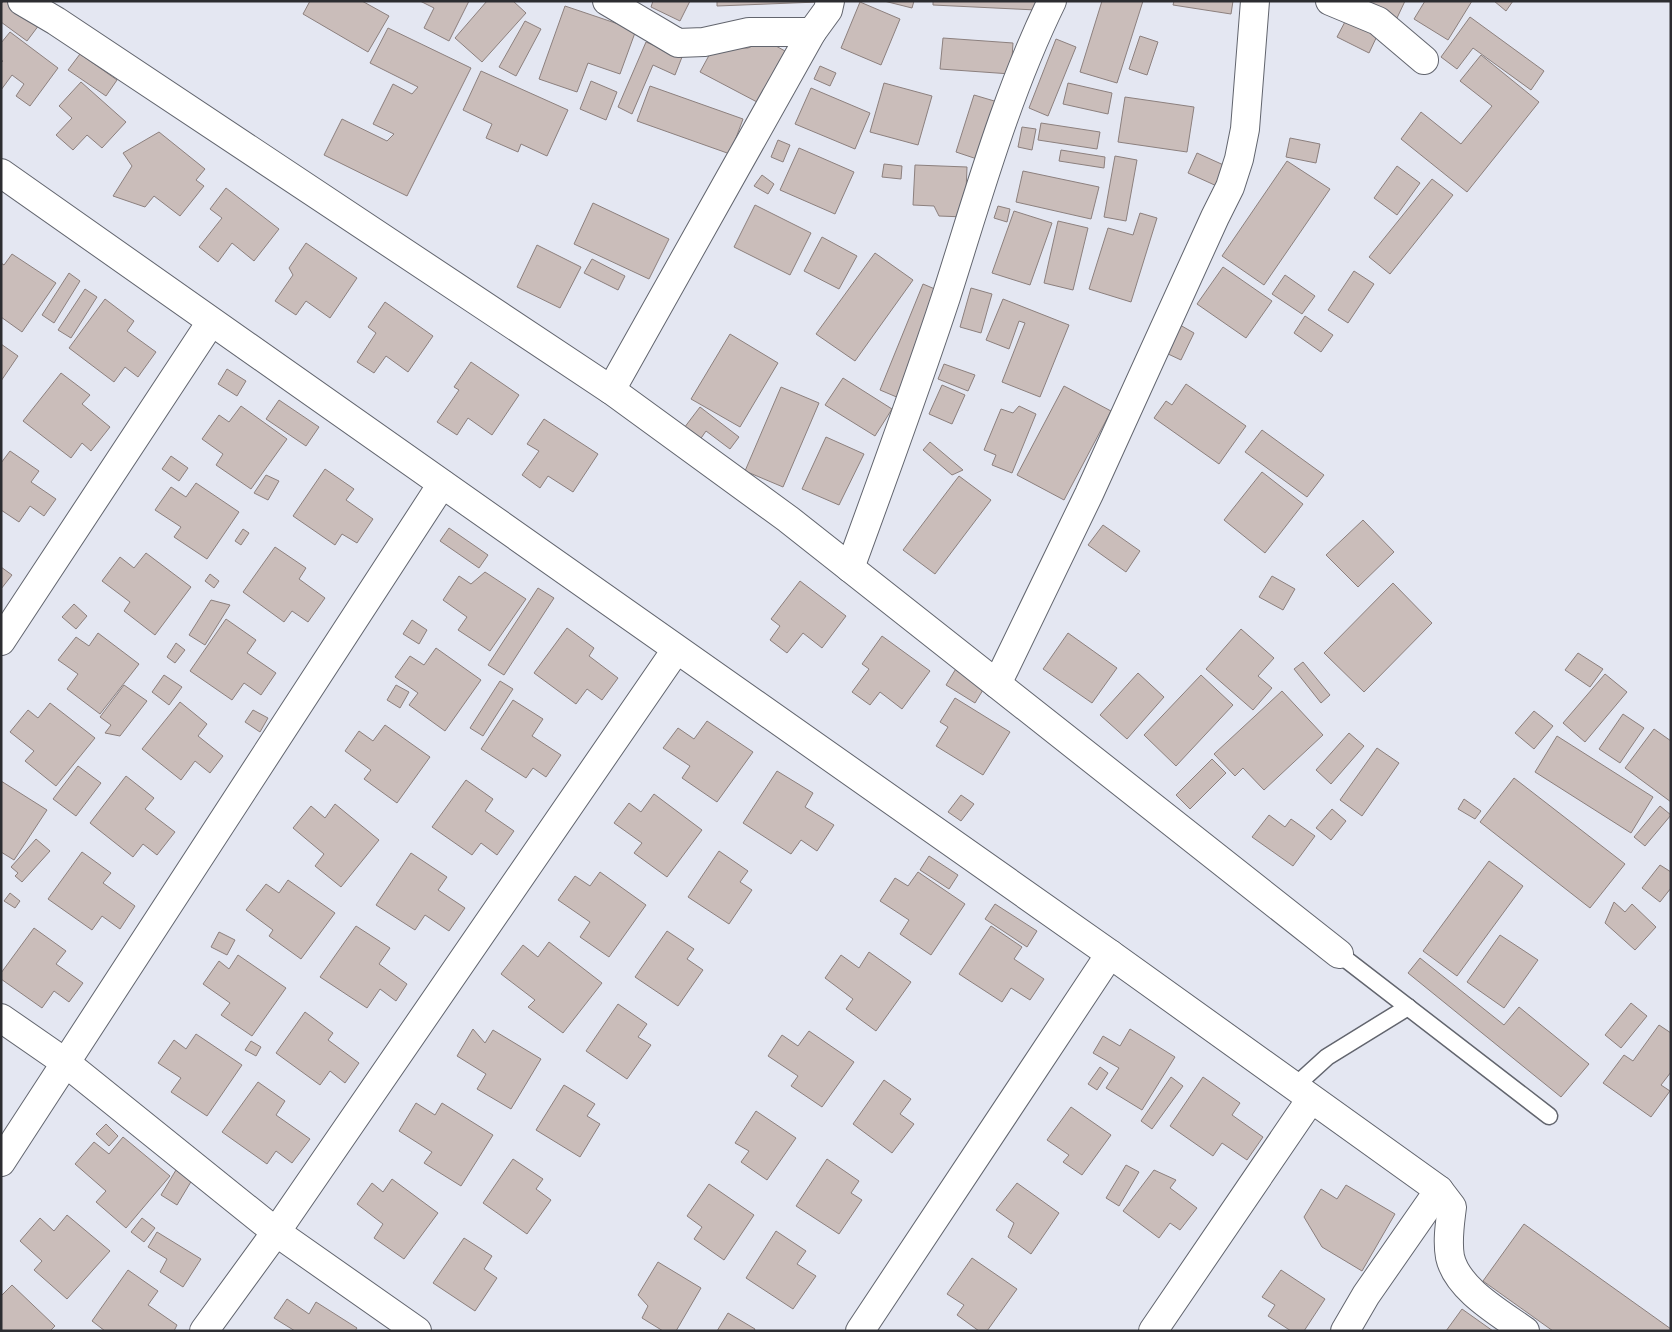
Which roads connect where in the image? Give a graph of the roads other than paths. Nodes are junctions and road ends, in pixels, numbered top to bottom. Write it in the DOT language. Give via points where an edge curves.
graph roads {
  1 [pos="22,1"];
  2 [pos="607,1"];
  3 [pos="830,1"];
  4 [pos="1052,1"];
  5 [pos="1254,1"];
  6 [pos="1330,1"];
  7 [pos="812,32"];
  8 [pos="1424,60"];
  9 [pos="1,173"];
  10 [pos="211,322"];
  11 [pos="611,390"];
  12 [pos="442,484"];
  13 [pos="850,568"];
  14 [pos="1,641"];
  15 [pos="676,650"];
  16 [pos="997,684"];
  17 [pos="1110,954"];
  18 [pos="1339,954"];
  19 [pos="1408,1007"];
  20 [pos="1,1018"];
  21 [pos="66,1063"];
  22 [pos="1302,1093"];
  23 [pos="1549,1116"];
  24 [pos="1,1162"];
  25 [pos="1439,1190"];
  26 [pos="276,1232"];
  27 [pos="204,1331"];
  28 [pos="417,1331"];
  29 [pos="860,1331"];
  30 [pos="1153,1331"];
  31 [pos="1345,1331"];
  32 [pos="1526,1331"];
  1 -- 11 [label="street"];
  2 -- 7 [label="street" via="678,43 704,42 749,32"];
  3 -- 7 [label="street" via="828,10"];
  4 -- 13 [label="street" via="1010,100 926,359"];
  5 -- 16 [label="street" via="1245,129 1230,187 1089,494"];
  6 -- 8 [label="street" via="1378,21"];
  7 -- 11 [label="street"];
  9 -- 10 [label="street"];
  10 -- 12 [label="street"];
  10 -- 14 [label="street"];
  11 -- 13 [label="street"];
  12 -- 15 [label="street"];
  12 -- 21 [label="street"];
  13 -- 16 [label="street"];
  15 -- 17 [label="street"];
  15 -- 26 [label="street"];
  16 -- 18 [label="street"];
  17 -- 22 [label="street"];
  17 -- 29 [label="street"];
  18 -- 19 [label="lane"];
  19 -- 22 [label="lane" via="1327,1057"];
  19 -- 23 [label="lane"];
  20 -- 21 [label="street"];
  21 -- 24 [label="street"];
  21 -- 26 [label="street"];
  22 -- 25 [label="street"];
  22 -- 30 [label="street"];
  25 -- 31 [label="street"];
  25 -- 32 [label="street" via="1452,1207 1450,1257 1458,1276 1479,1297"];
  26 -- 27 [label="street"];
  26 -- 28 [label="street"];
}
